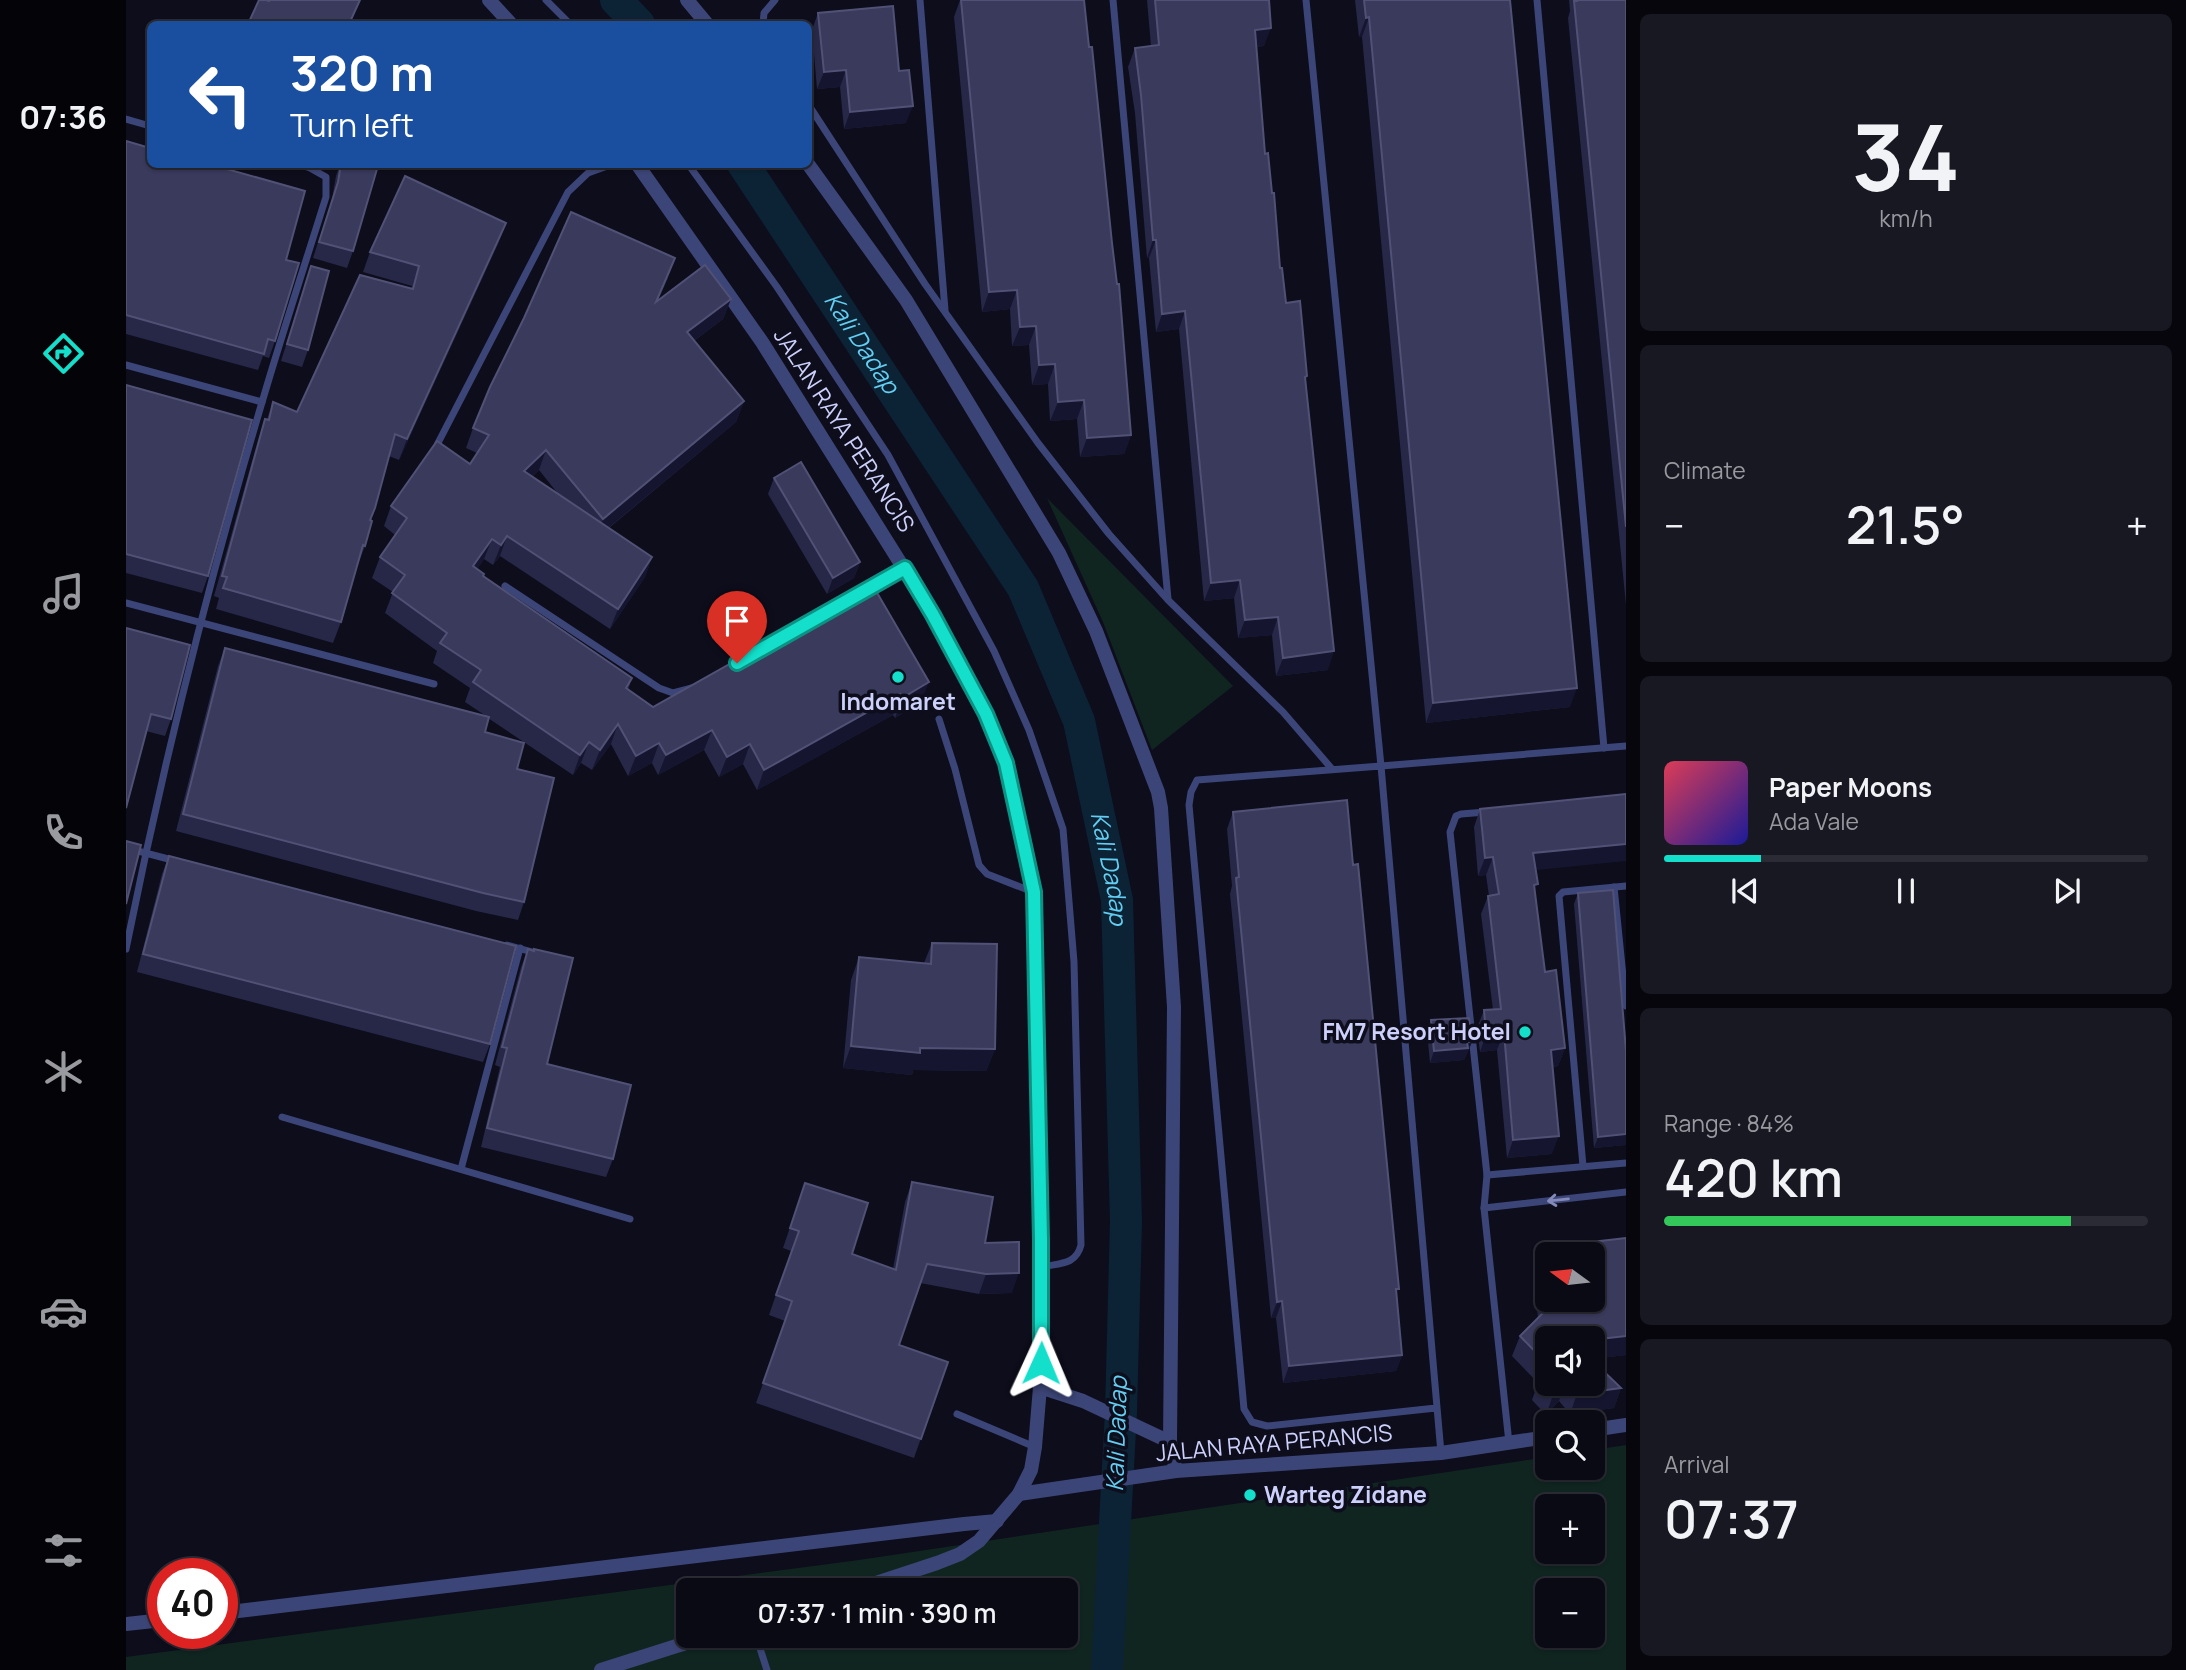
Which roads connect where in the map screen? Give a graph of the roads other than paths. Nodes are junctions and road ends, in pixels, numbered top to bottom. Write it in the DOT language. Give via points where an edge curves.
graph roads {
  1 [pos="489,0"];
  2 [pos="546,0"];
  3 [pos="687,0"];
  4 [pos="775,0"];
  5 [pos="920,0"];
  6 [pos="1113,0"];
  7 [pos="1307,0"];
  8 [pos="1537,0"];
  9 [pos="508,21"];
  10 [pos="567,21"];
  11 [pos="704,21"];
  12 [pos="763,21"];
  13 [pos="812,110"];
  14 [pos="126,119"];
  15 [pos="147,125"];
  16 [pos="310,168"];
  17 [pos="602,168"];
  18 [pos="640,168"];
  19 [pos="691,168"];
  20 [pos="811,168"];
  21 [pos="945,311"];
  22 [pos="126,365"];
  23 [pos="262,402"];
  24 [pos="438,443"];
  25 [pos="905,568"];
  26 [pos="505,586"];
  27 [pos="858,594"];
  28 [pos="1168,600"];
  29 [pos="126,603"];
  30 [pos="201,624"];
  31 [pos="704,681"];
  32 [pos="434,684"];
  33 [pos="939,719"];
  34 [pos="1626,746"];
  35 [pos="1604,748"];
  36 [pos="1381,766"];
  37 [pos="1332,769"];
  38 [pos="1488,812"];
  39 [pos="126,848"];
  40 [pos="145,853"];
  41 [pos="186,864"];
  42 [pos="1626,886"];
  43 [pos="1614,887"];
  44 [pos="1034,892"];
  45 [pos="493,942"];
  46 [pos="520,948"];
  47 [pos="126,949"];
  48 [pos="541,954"];
  49 [pos="1626,1006"];
  50 [pos="282,1117"];
  51 [pos="1626,1163"];
  52 [pos="1583,1166"];
  53 [pos="461,1169"];
  54 [pos="1486,1175"];
  55 [pos="1626,1192"];
  56 [pos="1483,1208"];
  57 [pos="630,1219"];
  58 [pos="1041,1267"];
  59 [pos="1040,1387"];
  60 [pos="1436,1408"];
  61 [pos="957,1414"];
  62 [pos="1626,1425"];
  63 [pos="1605,1428"];
  64 [pos="1535,1439"];
  65 [pos="1170,1441"];
  66 [pos="1509,1443"];
  67 [pos="1035,1447"];
  68 [pos="1441,1452"];
  69 [pos="1177,1471"];
  70 [pos="1019,1494"];
  71 [pos="997,1521"];
  72 [pos="893,1578"];
  73 [pos="238,1611"];
  74 [pos="147,1622"];
  75 [pos="126,1625"];
  76 [pos="676,1646"];
  77 [pos="760,1648"];
  78 [pos="601,1670"];
  79 [pos="766,1670"];
  1 -- 9 [label="street"];
  2 -- 10 [label="lane"];
  3 -- 11 [label="street"];
  4 -- 12 [label="lane"];
  5 -- 21 [label="lane"];
  6 -- 28 [label="lane"];
  7 -- 36 [label="lane"];
  8 -- 35 [label="lane"];
  13 -- 21 [label="lane"];
  14 -- 15 [label="lane"];
  16 -- 23 [label="lane" via="326,177 326,197"];
  17 -- 24 [label="lane" via="588,173 568,192"];
  18 -- 25 [label="street, JALAN RAYA PERANCIS" via="762,342"];
  19 -- 58 [label="lane" via="777,287 888,455 994,651 1029,730 1063,830 1074,962 1081,1245 1071,1261"];
  20 -- 65 [label="street" via="906,300 1059,553 1096,631 1158,792 1174,1007"];
  21 -- 28 [label="lane" via="1038,443"];
  22 -- 23 [label="lane"];
  23 -- 30 [label="lane"];
  25 -- 27 [label="lane"];
  25 -- 44 [label="street, JALAN RAYA PERANCIS" via="986,714 1006,763"];
  26 -- 31 [label="lane" via="659,688 673,693"];
  28 -- 37 [label="lane" via="1283,712"];
  29 -- 30 [label="lane"];
  30 -- 32 [label="lane"];
  30 -- 40 [label="lane"];
  33 -- 44 [label="lane" via="979,865 987,874"];
  34 -- 35 [label="lane"];
  35 -- 36 [label="lane"];
  36 -- 37 [label="lane"];
  36 -- 60 [label="lane"];
  37 -- 60 [label="lane" via="1197,779 1189,805 1244,1409 1252,1422 1267,1426"];
  38 -- 54 [label="lane" via="1461,814 1450,832"];
  39 -- 40 [label="lane"];
  40 -- 41 [label="lane"];
  40 -- 47 [label="lane"];
  42 -- 43 [label="lane"];
  43 -- 49 [label="lane"];
  43 -- 52 [label="lane" via="1559,896"];
  44 -- 58 [label="street, JALAN RAYA PERANCIS"];
  45 -- 46 [label="lane"];
  46 -- 48 [label="lane"];
  46 -- 53 [label="lane"];
  50 -- 53 [label="lane"];
  51 -- 52 [label="lane"];
  52 -- 54 [label="lane"];
  53 -- 57 [label="lane"];
  54 -- 56 [label="lane"];
  55 -- 56 [label="lane, one-way"];
  56 -- 66 [label="lane"];
  58 -- 59 [label="street, JALAN RAYA PERANCIS"];
  59 -- 65 [label="street" via="1083,1401"];
  59 -- 67 [label="street, JALAN RAYA PERANCIS"];
  60 -- 68 [label="lane"];
  61 -- 67 [label="lane"];
  62 -- 63 [label="street"];
  64 -- 66 [label="street, JALAN RAYA PERANCIS"];
  65 -- 69 [label="street"];
  66 -- 68 [label="street, JALAN RAYA PERANCIS"];
  67 -- 70 [label="street, JALAN RAYA PERANCIS" via="1031,1470"];
  68 -- 69 [label="street, JALAN RAYA PERANCIS"];
  69 -- 70 [label="street, JALAN RAYA PERANCIS"];
  70 -- 71 [label="street"];
  71 -- 72 [label="street" via="960,1554"];
  71 -- 73 [label="street"];
  74 -- 75 [label="street"];
  76 -- 78 [label="street"];
  77 -- 79 [label="lane"];
}
